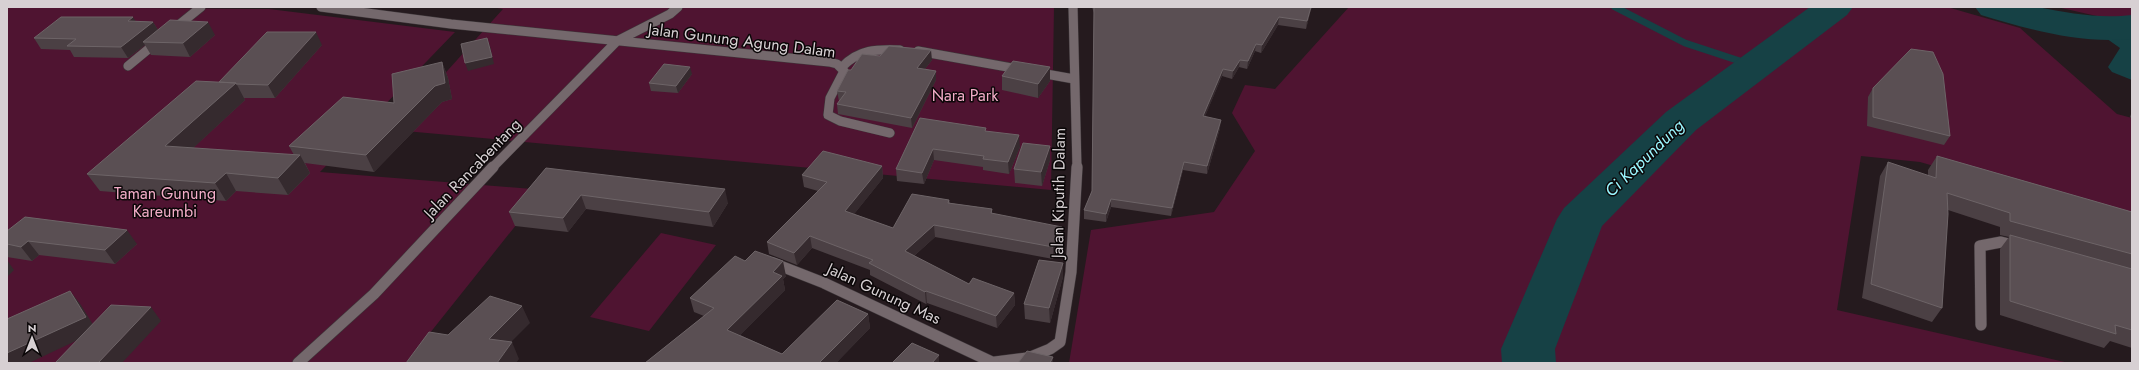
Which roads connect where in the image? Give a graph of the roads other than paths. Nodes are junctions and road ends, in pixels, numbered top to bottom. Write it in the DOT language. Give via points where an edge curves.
graph roads {
  1 [pos="201,7"];
  2 [pos="321,7"];
  3 [pos="678,7"];
  4 [pos="1072,7"];
  5 [pos="617,41"];
  6 [pos="128,66"];
  7 [pos="842,67"];
  8 [pos="1074,78"];
  9 [pos="890,133"];
  10 [pos="2030,250"];
  11 [pos="765,260"];
  12 [pos="1981,326"];
  13 [pos="298,363"];
  14 [pos="995,363"];
  1 -- 6 [label="street"];
  2 -- 5 [label="street, Jalan Gunung Agung Dalam" via="451,24"];
  3 -- 5 [label="street, Jalan Rancabentang" via="670,14"];
  4 -- 8 [label="street, Jalan Kiputih Dalam"];
  5 -- 7 [label="street, Jalan Gunung Agung Dalam" via="829,62"];
  5 -- 13 [label="street, Jalan Rancabentang" via="374,294"];
  7 -- 8 [label="street" via="860,52 900,50"];
  7 -- 9 [label="street, Jalan Gunung Agung Dalam" via="844,71 827,108 828,115 840,121"];
  8 -- 14 [label="street, Jalan Kiputih Dalam" via="1076,174 1071,273 1060,342 1027,358"];
  10 -- 12 [label="street" via="2001,242 1980,246"];
  11 -- 14 [label="street, Jalan Gunung Mas" via="824,283"];
}
